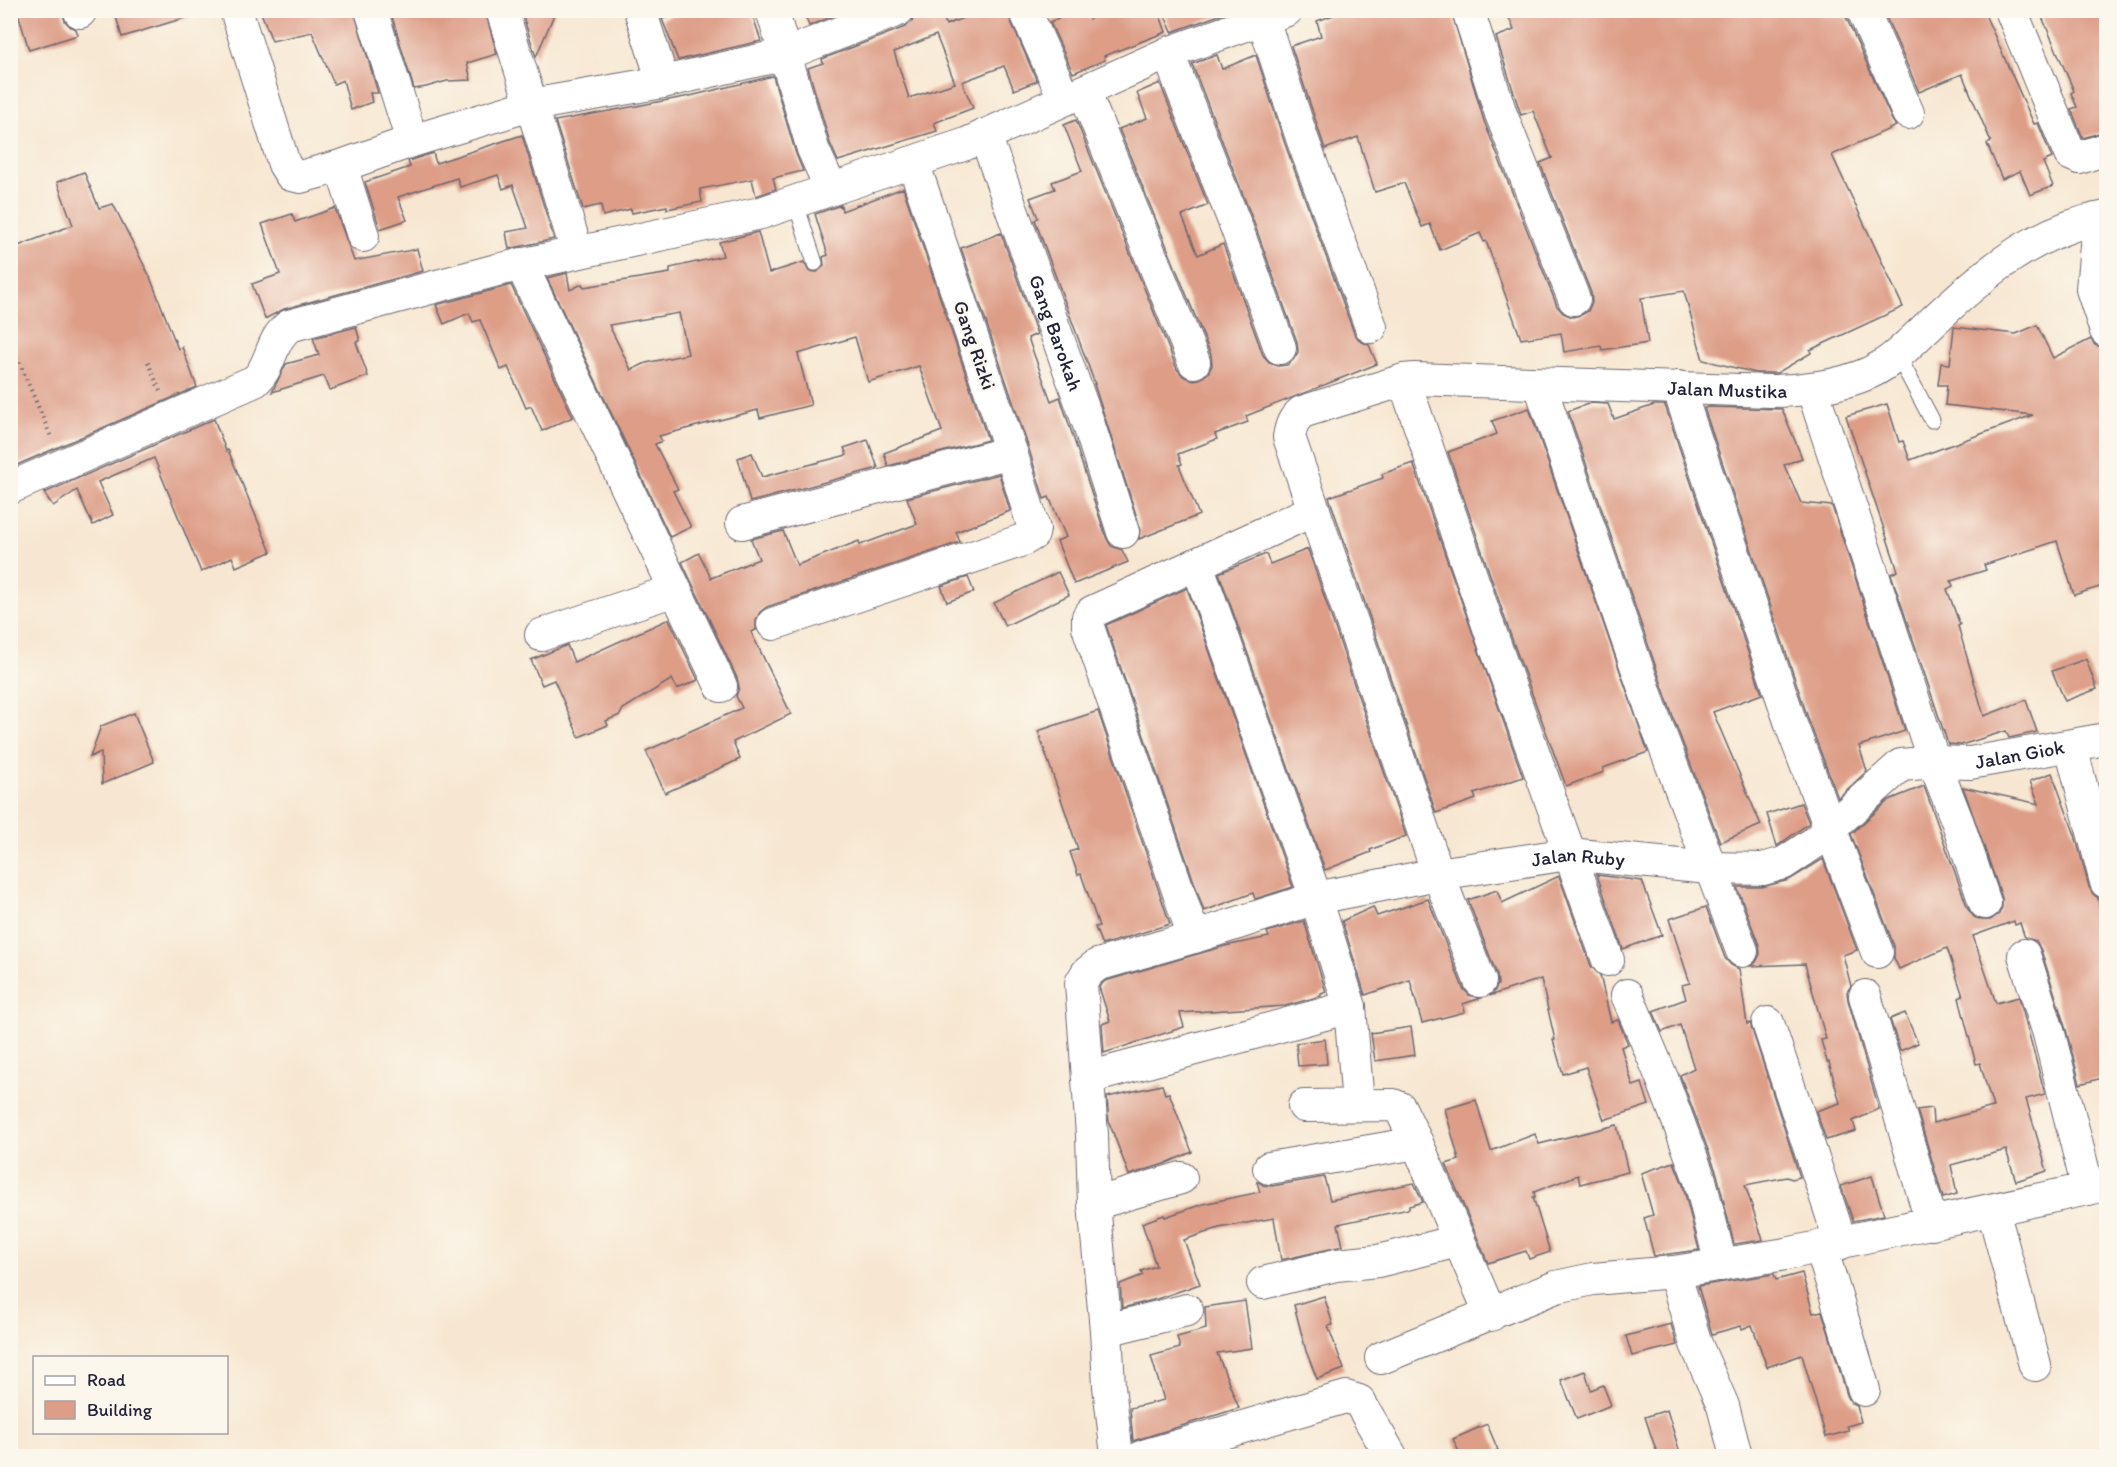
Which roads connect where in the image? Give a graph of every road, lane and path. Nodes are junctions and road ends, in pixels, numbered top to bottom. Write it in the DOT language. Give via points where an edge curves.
graph roads {
  1 [pos="236,10"];
  2 [pos="371,10"];
  3 [pos="502,10"];
  4 [pos="640,10"];
  5 [pos="772,10"];
  6 [pos="898,10"];
  7 [pos="1025,10"];
  8 [pos="1468,10"];
  9 [pos="1863,10"];
  10 [pos="2011,10"];
  11 [pos="1275,15"];
  12 [pos="1168,53"];
  13 [pos="786,54"];
  14 [pos="663,82"];
  15 [pos="1074,95"];
  16 [pos="531,105"];
  17 [pos="1908,113"];
  18 [pos="985,135"];
  19 [pos="412,141"];
  20 [pos="2106,149"];
  21 [pos="913,162"];
  22 [pos="341,166"];
  23 [pos="831,189"];
  24 [pos="795,201"];
  25 [pos="2101,218"];
  26 [pos="363,236"];
  27 [pos="577,252"];
  28 [pos="815,263"];
  29 [pos="521,264"];
  30 [pos="1574,299"];
  31 [pos="1371,327"];
  32 [pos="2106,331"];
  33 [pos="10,340"];
  34 [pos="1280,348"];
  35 [pos="1898,356"];
  36 [pos="1194,362"];
  37 [pos="1404,380"];
  38 [pos="1540,385"];
  39 [pos="1678,387"];
  40 [pos="1812,388"];
  41 [pos="1932,420"];
  42 [pos="1011,453"];
  43 [pos="63,466"];
  44 [pos="10,488"];
  45 [pos="1314,510"];
  46 [pos="742,523"];
  47 [pos="1123,532"];
  48 [pos="1197,564"];
  49 [pos="675,590"];
  50 [pos="773,624"];
  51 [pos="541,635"];
  52 [pos="721,686"];
  53 [pos="2106,739"];
  54 [pos="2071,747"];
  55 [pos="1934,762"];
  56 [pos="1830,830"];
  57 [pos="1569,854"];
  58 [pos="1709,868"];
  59 [pos="1438,874"];
  60 [pos="2106,882"];
  61 [pos="1316,898"];
  62 [pos="1985,903"];
  63 [pos="1194,936"];
  64 [pos="1742,951"];
  65 [pos="1877,952"];
  66 [pos="2024,956"];
  67 [pos="1608,960"];
  68 [pos="1480,981"];
  69 [pos="1627,995"];
  70 [pos="1865,996"];
  71 [pos="1350,1007"];
  72 [pos="1768,1023"];
  73 [pos="1088,1078"];
  74 [pos="1357,1092"];
  75 [pos="1304,1106"];
  76 [pos="1417,1143"];
  77 [pos="1269,1168"];
  78 [pos="1181,1178"];
  79 [pos="2097,1187"];
  80 [pos="1094,1204"];
  81 [pos="1993,1210"];
  82 [pos="1932,1224"];
  83 [pos="1458,1241"];
  84 [pos="1831,1245"];
  85 [pos="1721,1264"];
  86 [pos="1674,1272"];
  87 [pos="1263,1283"];
  88 [pos="1187,1310"];
  89 [pos="1491,1315"];
  90 [pos="1106,1330"];
  91 [pos="1381,1358"];
  92 [pos="2035,1365"];
  93 [pos="1864,1390"];
  94 [pos="1117,1456"];
  95 [pos="1143,1456"];
  96 [pos="1391,1456"];
  97 [pos="1736,1456"];
  1 -- 22 [label="street" via="289,173 300,177"];
  2 -- 19 [label="street"];
  3 -- 16 [label="street"];
  4 -- 14 [label="street"];
  5 -- 13 [label="street"];
  6 -- 13 [label="street"];
  7 -- 15 [label="street"];
  8 -- 30 [label="street" via="1501,114"];
  9 -- 17 [label="street"];
  10 -- 20 [label="street" via="2070,154 2087,157"];
  11 -- 12 [label="street"];
  11 -- 31 [label="street" via="1302,138"];
  12 -- 15 [label="street"];
  12 -- 34 [label="street"];
  13 -- 14 [label="street"];
  13 -- 23 [label="street" via="813,149"];
  14 -- 16 [label="street"];
  15 -- 18 [label="street"];
  15 -- 36 [label="street"];
  16 -- 19 [label="street"];
  16 -- 27 [label="street"];
  18 -- 21 [label="street"];
  18 -- 47 [label="street, Gang Barokah" via="1088,422"];
  19 -- 22 [label="street"];
  21 -- 23 [label="street"];
  21 -- 42 [label="street, Gang Rizki"];
  22 -- 26 [label="street"];
  23 -- 24 [label="street"];
  24 -- 27 [label="street" via="761,213"];
  24 -- 28 [label="lane"];
  25 -- 32 [label="street" via="2092,289"];
  25 -- 35 [label="street, Jalan Mustika" via="2041,238 2014,255"];
  27 -- 29 [label="street"];
  29 -- 43 [label="street" via="289,326 276,341 266,368 255,381"];
  29 -- 49 [label="street"];
  33 -- 43 [label="path"];
  35 -- 40 [label="street, Jalan Mustika" via="1869,374"];
  35 -- 41 [label="lane"];
  37 -- 38 [label="street, Jalan Mustika"];
  37 -- 45 [label="street, Jalan Mustika" via="1296,417 1289,437"];
  37 -- 57 [label="street"];
  38 -- 39 [label="street, Jalan Mustika"];
  38 -- 58 [label="street"];
  39 -- 40 [label="street, Jalan Mustika" via="1770,391"];
  39 -- 56 [label="street"];
  40 -- 55 [label="street"];
  42 -- 46 [label="street"];
  42 -- 50 [label="street, Gang Rizki" via="1033,534"];
  43 -- 44 [label="street"];
  45 -- 48 [label="street"];
  45 -- 59 [label="street"];
  48 -- 61 [label="street"];
  48 -- 63 [label="street" via="1092,612 1087,623"];
  49 -- 51 [label="street"];
  49 -- 52 [label="street"];
  53 -- 54 [label="street, Jalan Giok"];
  54 -- 55 [label="street, Jalan Giok" via="1970,763"];
  54 -- 60 [label="street"];
  55 -- 56 [label="street, Jalan Ruby" via="1901,765"];
  55 -- 62 [label="street"];
  56 -- 58 [label="street, Jalan Ruby" via="1793,858 1775,866 1756,870"];
  56 -- 65 [label="street"];
  57 -- 58 [label="street, Jalan Ruby"];
  57 -- 59 [label="street, Jalan Ruby"];
  57 -- 67 [label="street"];
  58 -- 64 [label="street"];
  59 -- 61 [label="street, Jalan Ruby"];
  59 -- 68 [label="street"];
  61 -- 63 [label="street, Jalan Ruby"];
  61 -- 71 [label="street"];
  63 -- 73 [label="street, Jalan Ruby" via="1097,965 1084,977 1080,988"];
  66 -- 79 [label="street"];
  69 -- 85 [label="street" via="1700,1180"];
  70 -- 82 [label="street"];
  71 -- 73 [label="street"];
  71 -- 74 [label="street"];
  72 -- 84 [label="street"];
  73 -- 80 [label="street, Jalan Ruby"];
  75 -- 76 [label="street" via="1396,1106"];
  76 -- 77 [label="street"];
  76 -- 83 [label="street"];
  78 -- 80 [label="street"];
  79 -- 81 [label="street"];
  80 -- 90 [label="street, Jalan Ruby"];
  81 -- 82 [label="street"];
  81 -- 92 [label="street"];
  82 -- 84 [label="street"];
  83 -- 87 [label="street" via="1378,1262 1336,1265"];
  83 -- 89 [label="street"];
  84 -- 85 [label="street"];
  84 -- 93 [label="street"];
  85 -- 86 [label="street"];
  86 -- 89 [label="street" via="1575,1282"];
  86 -- 97 [label="street" via="1696,1344 1723,1406"];
  88 -- 90 [label="street"];
  89 -- 91 [label="street"];
  90 -- 94 [label="street, Jalan Ruby"];
  95 -- 96 [label="street" via="1346,1397 1359,1401"];
}
